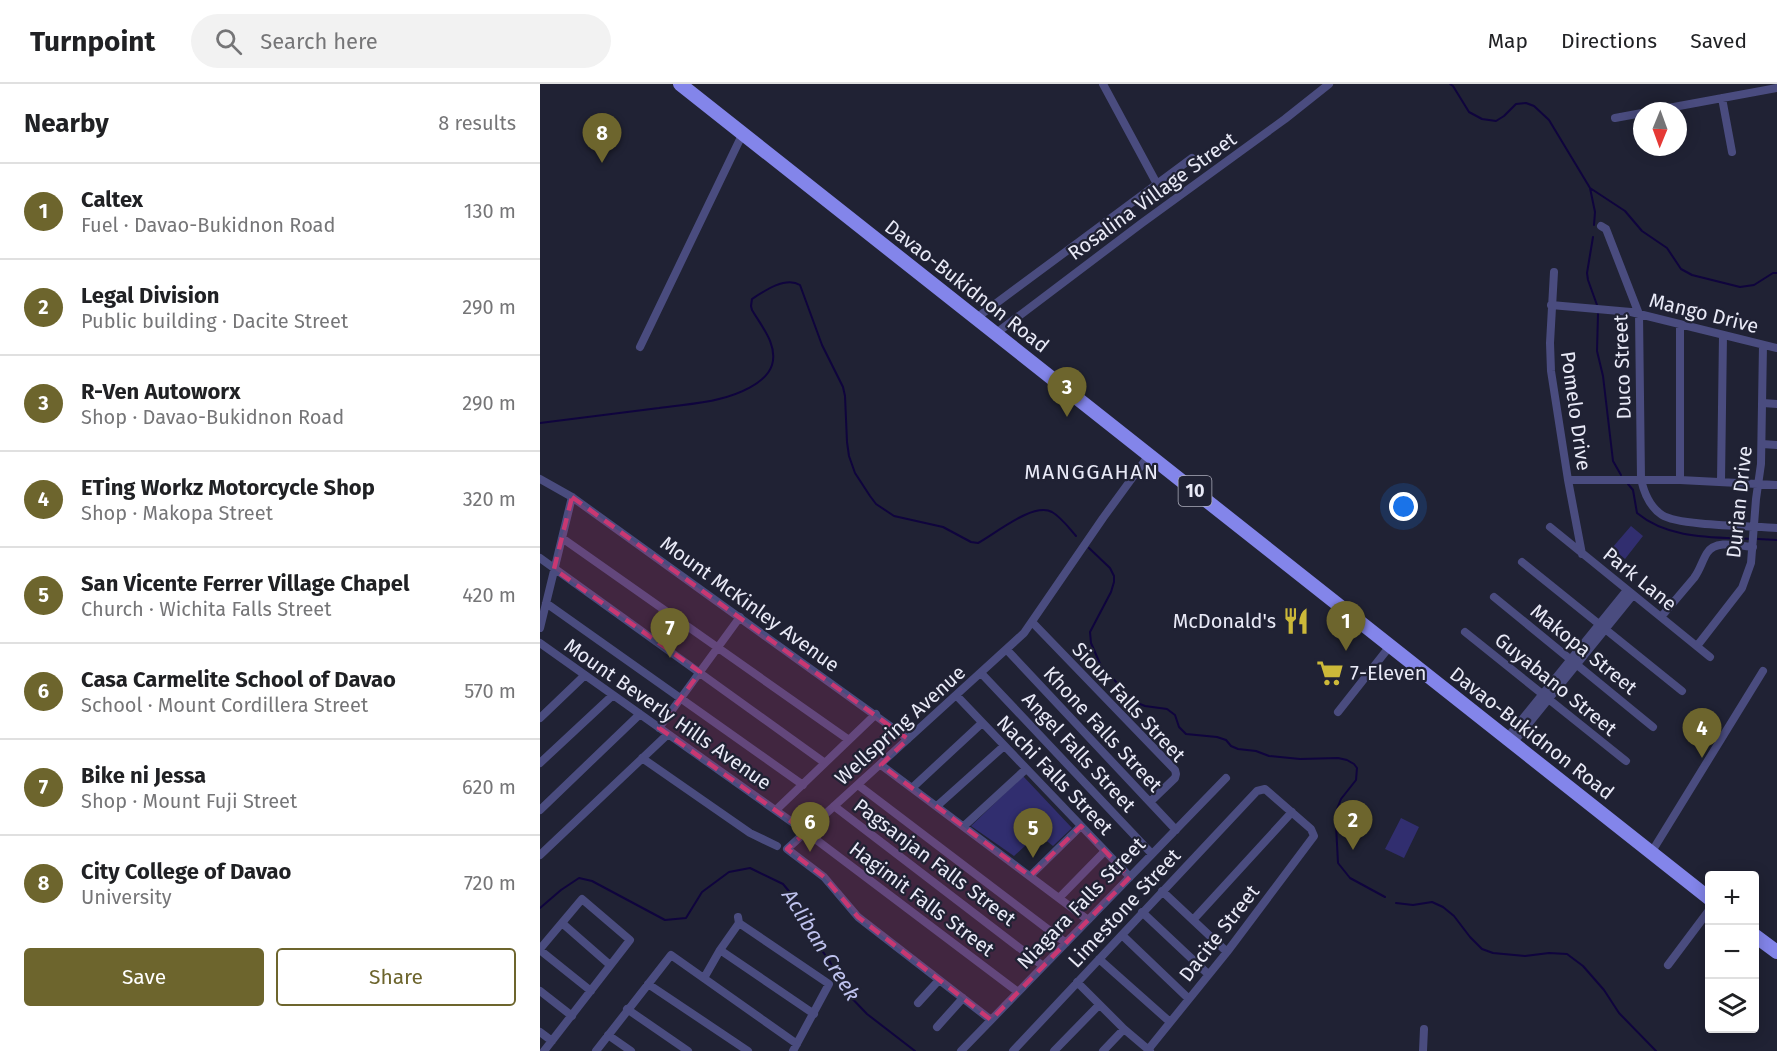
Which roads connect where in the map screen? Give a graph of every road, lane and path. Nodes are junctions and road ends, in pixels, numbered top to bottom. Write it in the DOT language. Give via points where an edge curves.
graph roads {
  1 [pos="680,84"];
  2 [pos="1103,84"];
  3 [pos="1329,84"];
  4 [pos="1777,88"];
  5 [pos="1722,98"];
  6 [pos="1687,104"];
  7 [pos="1633,115"];
  8 [pos="1615,118"];
  9 [pos="743,133"];
  10 [pos="1732,152"];
  11 [pos="1192,158"];
  12 [pos="1157,184"];
  13 [pos="1601,226"];
  14 [pos="1554,272"];
  15 [pos="1551,305"];
  16 [pos="1639,314"];
  17 [pos="975,318"];
  18 [pos="1680,324"];
  19 [pos="995,334"];
  20 [pos="1723,335"];
  21 [pos="1763,345"];
  22 [pos="640,347"];
  23 [pos="1777,348"];
  24 [pos="1763,403"];
  25 [pos="1777,404"];
  26 [pos="1762,444"];
  27 [pos="1777,445"];
  28 [pos="1149,455"];
  29 [pos="540,479"];
  30 [pos="1641,479"];
  31 [pos="1568,480"];
  32 [pos="1680,480"];
  33 [pos="1721,481"];
  34 [pos="1758,484"];
  35 [pos="1777,485"];
  36 [pos="572,497"];
  37 [pos="1754,526"];
  38 [pos="1550,527"];
  39 [pos="1777,528"];
  40 [pos="562,538"];
  41 [pos="1753,547"];
  42 [pos="1582,554"];
  43 [pos="540,558"];
  44 [pos="1522,562"];
  45 [pos="554,568"];
  46 [pos="1630,592"];
  47 [pos="1494,597"];
  48 [pos="546,603"];
  49 [pos="740,617"];
  50 [pos="1661,617"];
  51 [pos="1033,623"];
  52 [pos="1602,627"];
  53 [pos="540,628"];
  54 [pos="1465,632"];
  55 [pos="540,643"];
  56 [pos="1390,645"];
  57 [pos="1697,646"];
  58 [pos="718,647"];
  59 [pos="1007,650"];
  60 [pos="1710,657"];
  61 [pos="1574,662"];
  62 [pos="1763,671"];
  63 [pos="700,672"];
  64 [pos="981,673"];
  65 [pos="585,675"];
  66 [pos="1682,691"];
  67 [pos="613,695"];
  68 [pos="956,695"];
  69 [pos="1545,697"];
  70 [pos="681,698"];
  71 [pos="1338,712"];
  72 [pos="640,714"];
  73 [pos="876,714"];
  74 [pos="540,718"];
  75 [pos="982,723"];
  76 [pos="1653,727"];
  77 [pos="659,728"];
  78 [pos="668,734"];
  79 [pos="909,739"];
  80 [pos="849,740"];
  81 [pos="1510,740"];
  82 [pos="1004,746"];
  83 [pos="642,758"];
  84 [pos="1626,761"];
  85 [pos="540,763"];
  86 [pos="825,763"];
  87 [pos="881,765"];
  88 [pos="1026,769"];
  89 [pos="1226,778"];
  90 [pos="803,785"];
  91 [pos="858,785"];
  92 [pos="912,788"];
  93 [pos="1150,802"];
  94 [pos="834,806"];
  95 [pos="937,806"];
  96 [pos="540,810"];
  97 [pos="776,810"];
  98 [pos="1292,812"];
  99 [pos="964,826"];
  100 [pos="1081,826"];
  101 [pos="1176,830"];
  102 [pos="806,832"];
  103 [pos="777,846"];
  104 [pos="1105,852"];
  105 [pos="1651,853"];
  106 [pos="1152,854"];
  107 [pos="540,855"];
  108 [pos="1030,876"];
  109 [pos="1130,877"];
  110 [pos="1162,891"];
  111 [pos="1705,895"];
  112 [pos="1059,898"];
  113 [pos="1142,912"];
  114 [pos="1705,916"];
  115 [pos="1088,920"];
  116 [pos="1193,920"];
  117 [pos="562,923"];
  118 [pos="1122,935"];
  119 [pos="1759,938"];
  120 [pos="1066,943"];
  121 [pos="540,950"];
  122 [pos="720,950"];
  123 [pos="1227,952"];
  124 [pos="1777,952"];
  125 [pos="1099,959"];
  126 [pos="610,965"];
  127 [pos="1668,965"];
  128 [pos="1043,966"];
  129 [pos="1209,974"];
  130 [pos="704,978"];
  131 [pos="939,980"];
  132 [pos="1077,982"];
  133 [pos="648,984"];
  134 [pos="540,991"];
  135 [pos="591,991"];
  136 [pos="1018,992"];
  137 [pos="963,998"];
  138 [pos="1189,999"];
  139 [pos="918,1003"];
  140 [pos="1099,1005"];
  141 [pos="627,1009"];
  142 [pos="814,1014"];
  143 [pos="572,1016"];
  144 [pos="991,1020"];
  145 [pos="1170,1022"];
  146 [pos="937,1027"];
  147 [pos="1124,1029"];
  148 [pos="1424,1029"];
  149 [pos="540,1032"];
  150 [pos="608,1035"];
  151 [pos="552,1041"];
  152 [pos="795,1048"];
  153 [pos="544,1051"];
  154 [pos="596,1051"];
  155 [pos="632,1051"];
  156 [pos="688,1051"];
  157 [pos="748,1051"];
  158 [pos="961,1051"];
  159 [pos="1013,1051"];
  160 [pos="1054,1051"];
  161 [pos="1103,1051"];
  162 [pos="1149,1051"];
  163 [pos="1423,1051"];
  1 -- 9 [label="highway, Davao-Bukidnon Road / 10"];
  2 -- 12 [label="street"];
  3 -- 19 [label="street, Rosalina Village Street"];
  4 -- 5 [label="street"];
  5 -- 6 [label="street"];
  5 -- 10 [label="street"];
  7 -- 8 [label="street"];
  9 -- 17 [label="highway, Davao-Bukidnon Road / 10"];
  9 -- 22 [label="street"];
  11 -- 12 [label="street"];
  12 -- 17 [label="street"];
  13 -- 16 [label="street, Duco Street" via="1606,229"];
  14 -- 15 [label="street, Pomelo Drive"];
  15 -- 16 [label="street, Mango Drive"];
  15 -- 31 [label="street, Pomelo Drive" via="1550,359"];
  16 -- 18 [label="street, Mango Drive"];
  16 -- 30 [label="street, Duco Street"];
  17 -- 19 [label="highway, Davao-Bukidnon Road / 10"];
  18 -- 20 [label="street, Mango Drive"];
  18 -- 32 [label="street"];
  19 -- 28 [label="highway, Davao-Bukidnon Road / 10"];
  20 -- 21 [label="street, Mango Drive"];
  20 -- 33 [label="street"];
  21 -- 23 [label="street, Mango Drive"];
  21 -- 24 [label="street, Durian Drive"];
  24 -- 25 [label="street"];
  24 -- 26 [label="street, Durian Drive"];
  26 -- 27 [label="street"];
  26 -- 34 [label="street, Durian Drive"];
  28 -- 51 [label="street, Wellspring Avenue"];
  28 -- 56 [label="highway, Davao-Bukidnon Road / 10"];
  29 -- 36 [label="street, Mount McKinley Avenue"];
  30 -- 31 [label="street"];
  30 -- 32 [label="street"];
  30 -- 37 [label="street" via="1651,504 1669,518"];
  31 -- 42 [label="street, Pomelo Drive"];
  32 -- 33 [label="street"];
  33 -- 34 [label="street"];
  34 -- 35 [label="street"];
  34 -- 37 [label="street, Durian Drive"];
  36 -- 40 [label="street"];
  36 -- 49 [label="street, Mount McKinley Avenue"];
  37 -- 39 [label="street"];
  37 -- 41 [label="street, Durian Drive"];
  38 -- 42 [label="street, Park Lane"];
  40 -- 45 [label="street"];
  40 -- 58 [label="street"];
  41 -- 50 [label="street" via="1713,547 1699,572"];
  41 -- 57 [label="street, Durian Drive" via="1742,588"];
  42 -- 46 [label="street, Park Lane"];
  43 -- 45 [label="street"];
  44 -- 52 [label="street"];
  45 -- 48 [label="street"];
  45 -- 63 [label="street"];
  46 -- 50 [label="street, Park Lane"];
  46 -- 52 [label="street"];
  47 -- 61 [label="street, Makopa Street"];
  48 -- 53 [label="street"];
  48 -- 70 [label="street"];
  49 -- 58 [label="street"];
  49 -- 73 [label="street, Mount McKinley Avenue"];
  50 -- 57 [label="street, Park Lane"];
  51 -- 59 [label="street, Wellspring Avenue"];
  51 -- 93 [label="street, Sioux Falls Street" via="1175,770 1175,778"];
  52 -- 61 [label="street"];
  52 -- 66 [label="street"];
  54 -- 69 [label="street, Guyabano Street"];
  55 -- 65 [label="street, Mount Beverly Hills Avenue"];
  56 -- 71 [label="street"];
  56 -- 81 [label="highway, Davao-Bukidnon Road / 10"];
  57 -- 60 [label="street, Park Lane"];
  58 -- 63 [label="street"];
  58 -- 80 [label="street"];
  59 -- 64 [label="street, Wellspring Avenue"];
  59 -- 93 [label="street, Khone Falls Street"];
  61 -- 69 [label="street"];
  61 -- 76 [label="street, Makopa Street"];
  62 -- 105 [label="street"];
  63 -- 70 [label="street"];
  63 -- 86 [label="street"];
  64 -- 68 [label="street, Wellspring Avenue"];
  64 -- 106 [label="street, Angel Falls Street"];
  65 -- 67 [label="street, Mount Beverly Hills Avenue"];
  65 -- 74 [label="street"];
  67 -- 72 [label="street, Mount Beverly Hills Avenue"];
  67 -- 85 [label="street"];
  68 -- 75 [label="street, Nachi Falls Street"];
  68 -- 79 [label="street, Wellspring Avenue"];
  69 -- 81 [label="street"];
  69 -- 84 [label="street, Guyabano Street"];
  70 -- 77 [label="street"];
  70 -- 90 [label="street"];
  72 -- 77 [label="street, Mount Beverly Hills Avenue"];
  72 -- 96 [label="street"];
  73 -- 79 [label="street, Mount McKinley Avenue"];
  73 -- 80 [label="street"];
  75 -- 82 [label="street, Nachi Falls Street"];
  75 -- 92 [label="street"];
  77 -- 78 [label="street, Mount Beverly Hills Avenue"];
  78 -- 83 [label="street"];
  78 -- 97 [label="street, Mount Beverly Hills Avenue"];
  79 -- 87 [label="street, Wellspring Avenue"];
  80 -- 86 [label="street"];
  81 -- 105 [label="highway, Davao-Bukidnon Road / 10"];
  82 -- 88 [label="street, Nachi Falls Street"];
  82 -- 95 [label="street"];
  83 -- 103 [label="street" via="757,837"];
  83 -- 107 [label="street"];
  86 -- 90 [label="street"];
  87 -- 91 [label="street, Wellspring Avenue"];
  87 -- 92 [label="street"];
  88 -- 99 [label="street"];
  88 -- 100 [label="street, Nachi Falls Street"];
  89 -- 101 [label="street, Niagara Falls Street"];
  90 -- 97 [label="street"];
  91 -- 94 [label="street, Wellspring Avenue"];
  91 -- 120 [label="street"];
  92 -- 95 [label="street"];
  93 -- 101 [label="street, Khone Falls Street"];
  94 -- 102 [label="street, Wellspring Avenue"];
  94 -- 128 [label="street, Pagsanjan Falls Street"];
  95 -- 99 [label="street"];
  97 -- 102 [label="street, Mount Beverly Hills Avenue"];
  98 -- 110 [label="street, Limestone Street" via="1268,790 1257,791"];
  98 -- 116 [label="street"];
  98 -- 123 [label="street, Dacite Street" via="1311,829 1313,839"];
  99 -- 108 [label="street"];
  100 -- 104 [label="street, Nachi Falls Street"];
  100 -- 108 [label="street"];
  101 -- 106 [label="street, Niagara Falls Street"];
  102 -- 131 [label="street, Wellspring Avenue" via="787,849 824,877 858,917"];
  102 -- 136 [label="street, Hagimit Falls Street"];
  104 -- 109 [label="street, Nachi Falls Street"];
  104 -- 112 [label="street"];
  105 -- 111 [label="highway, Davao-Bukidnon Road / 10"];
  106 -- 109 [label="street, Niagara Falls Street"];
  108 -- 112 [label="street"];
  109 -- 115 [label="street, Niagara Falls Street"];
  110 -- 113 [label="street, Limestone Street"];
  110 -- 116 [label="street"];
  112 -- 115 [label="street"];
  113 -- 118 [label="street, Limestone Street"];
  113 -- 129 [label="street"];
  114 -- 127 [label="street"];
  115 -- 120 [label="street, Niagara Falls Street"];
  116 -- 123 [label="street"];
  117 -- 121 [label="street"];
  117 -- 126 [label="street"];
  117 -- 126 [label="street" via="582,899 630,940"];
  118 -- 125 [label="street, Limestone Street"];
  118 -- 138 [label="street"];
  119 -- 124 [label="highway"];
  120 -- 128 [label="street, Niagara Falls Street"];
  121 -- 135 [label="street"];
  122 -- 130 [label="street"];
  122 -- 142 [label="street"];
  122 -- 142 [label="street" via="738,920 829,984"];
  123 -- 129 [label="street, Dacite Street"];
  125 -- 132 [label="street, Limestone Street"];
  125 -- 145 [label="street"];
  126 -- 135 [label="street"];
  128 -- 136 [label="street, Niagara Falls Street"];
  129 -- 138 [label="street, Dacite Street"];
  130 -- 133 [label="street" via="671,955"];
  130 -- 152 [label="street"];
  131 -- 137 [label="street"];
  131 -- 139 [label="street"];
  132 -- 140 [label="street"];
  132 -- 159 [label="street, Limestone Street"];
  133 -- 141 [label="street"];
  133 -- 157 [label="street"];
  134 -- 143 [label="street"];
  135 -- 143 [label="street"];
  136 -- 144 [label="street, Niagara Falls Street"];
  137 -- 144 [label="street"];
  137 -- 146 [label="street"];
  138 -- 145 [label="street, Dacite Street"];
  140 -- 147 [label="street"];
  140 -- 160 [label="street"];
  141 -- 150 [label="street"];
  141 -- 156 [label="street"];
  142 -- 152 [label="street"];
  143 -- 151 [label="street"];
  144 -- 158 [label="street, Niagara Falls Street"];
  145 -- 162 [label="street, Dacite Street"];
  147 -- 161 [label="street"];
  147 -- 162 [label="street"];
  148 -- 163 [label="street"];
  149 -- 151 [label="street"];
  150 -- 154 [label="street"];
  150 -- 155 [label="street"];
  151 -- 153 [label="street"];
}
